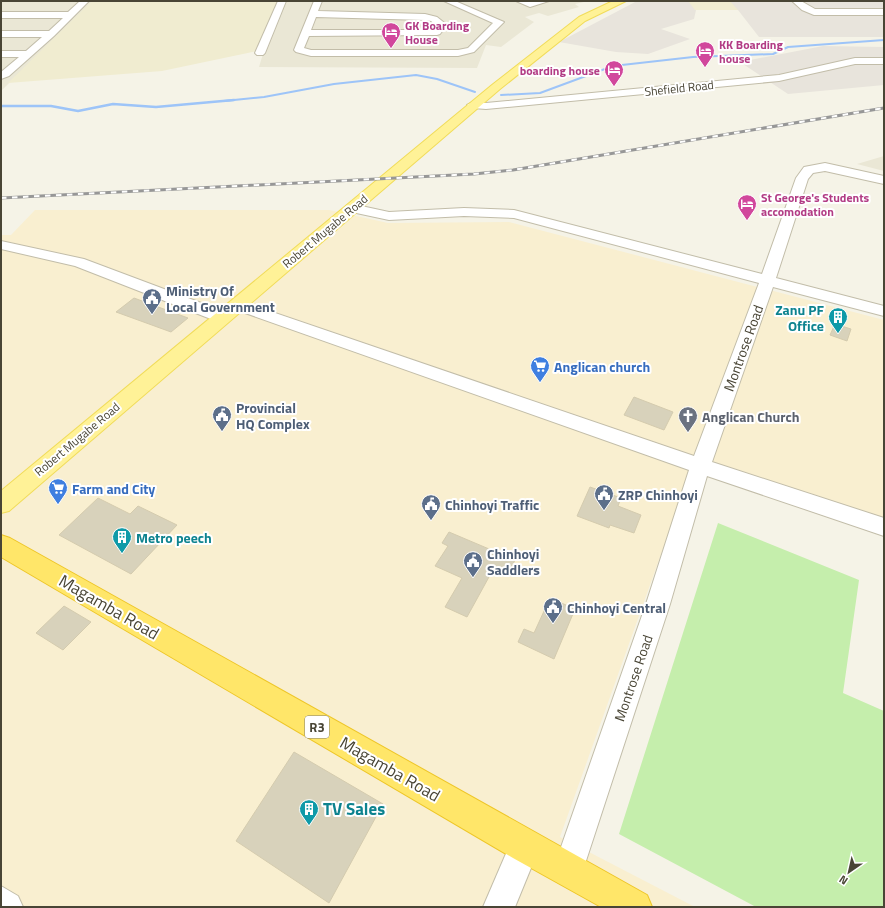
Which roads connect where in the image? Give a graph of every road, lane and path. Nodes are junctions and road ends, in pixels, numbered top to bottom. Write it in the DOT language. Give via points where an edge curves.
graph roads {
  1 [pos="85,1"];
  2 [pos="282,1"];
  3 [pos="318,1"];
  4 [pos="448,1"];
  5 [pos="520,1"];
  6 [pos="545,1"];
  7 [pos="621,1"];
  8 [pos="796,1"];
  9 [pos="884,12"];
  10 [pos="313,14"];
  11 [pos="1,15"];
  12 [pos="70,16"];
  13 [pos="307,33"];
  14 [pos="1,34"];
  15 [pos="51,34"];
  16 [pos="260,53"];
  17 [pos="1,54"];
  18 [pos="28,54"];
  19 [pos="884,61"];
  20 [pos="1,76"];
  21 [pos="473,105"];
  22 [pos="884,180"];
  23 [pos="352,208"];
  24 [pos="1,245"];
  25 [pos="767,281"];
  26 [pos="229,311"];
  27 [pos="884,311"];
  28 [pos="700,466"];
  29 [pos="1,504"];
  30 [pos="884,527"];
  31 [pos="4,551"];
  32 [pos="525,846"];
  33 [pos="568,870"];
  34 [pos="1,902"];
  35 [pos="7,907"];
  36 [pos="499,907"];
  37 [pos="635,907"];
  1 -- 12 [label="street"];
  2 -- 16 [label="street"];
  3 -- 10 [label="street"];
  4 -- 13 [label="street" via="499,22 471,50 458,53 311,53 300,50"];
  5 -- 6 [label="street" via="530,4"];
  7 -- 21 [label="main road, Robert Mugabe Road" via="582,19"];
  8 -- 9 [label="street" via="814,12"];
  10 -- 13 [label="street"];
  10 -- 13 [label="street" via="425,17 434,19 442,25 437,32 424,33"];
  11 -- 12 [label="street"];
  12 -- 15 [label="street"];
  14 -- 15 [label="street"];
  15 -- 18 [label="street"];
  17 -- 18 [label="street"];
  18 -- 20 [label="street"];
  19 -- 21 [label="street, Shefield Road" via="855,61 779,78 486,106"];
  21 -- 23 [label="main road, Robert Mugabe Road"];
  22 -- 25 [label="street, Montrose Road" via="825,167 809,170 802,178"];
  23 -- 25 [label="street" via="388,216 464,212 514,214"];
  23 -- 26 [label="main road, Robert Mugabe Road"];
  24 -- 26 [label="street" via="79,262"];
  25 -- 27 [label="street"];
  25 -- 28 [label="street, Montrose Road"];
  26 -- 28 [label="street"];
  26 -- 29 [label="main road, Robert Mugabe Road"];
  28 -- 30 [label="street"];
  28 -- 33 [label="street, Montrose Road" via="658,604"];
  31 -- 32 [label="highway, Magamba Road / R3"];
  32 -- 33 [label="highway, Magamba Road / R3"];
  32 -- 36 [label="street"];
  33 -- 37 [label="highway, Magamba Road / R3"];
  34 -- 35 [label="street"];
}
